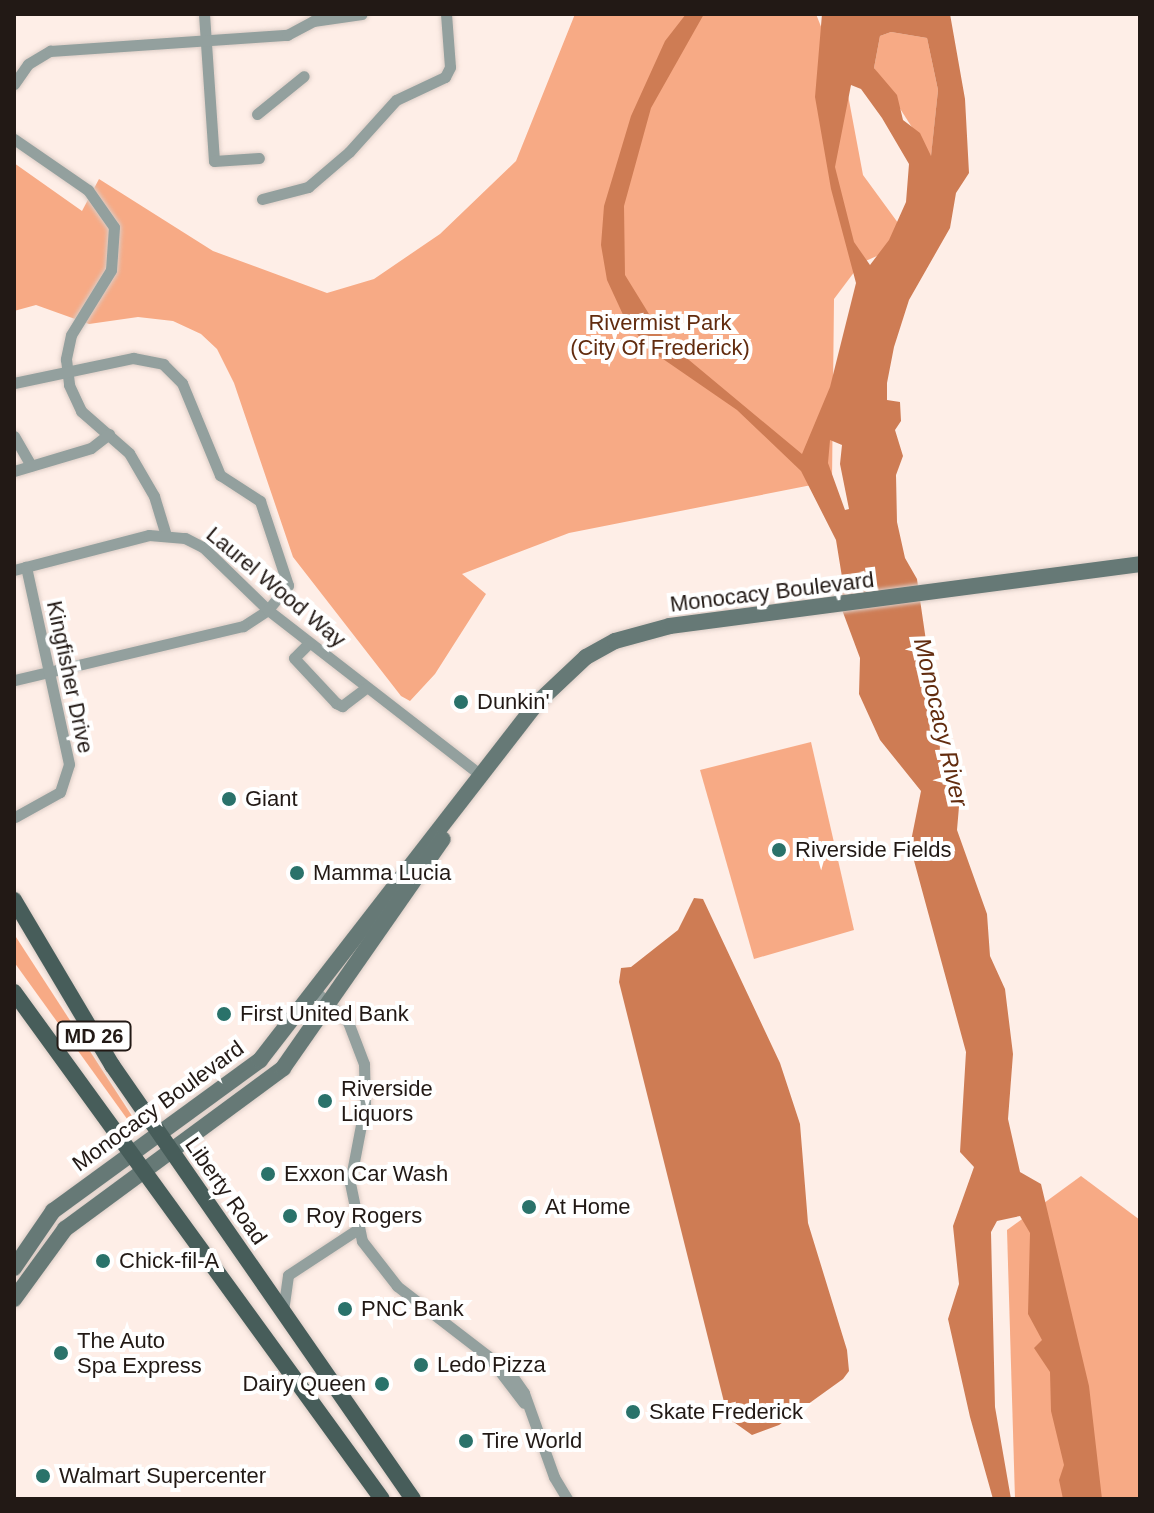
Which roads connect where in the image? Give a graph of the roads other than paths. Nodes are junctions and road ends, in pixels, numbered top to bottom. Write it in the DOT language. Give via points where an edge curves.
graph roads {
  1 [pos="204,14"];
  2 [pos="362,14"];
  3 [pos="446,14"];
  4 [pos="206,42"];
  5 [pos="304,76"];
  6 [pos="14,84"];
  7 [pos="257,114"];
  8 [pos="14,139"];
  9 [pos="259,158"];
  10 [pos="262,199"];
  11 [pos="67,370"];
  12 [pos="14,383"];
  13 [pos="109,434"];
  14 [pos="14,436"];
  15 [pos="31,466"];
  16 [pos="14,471"];
  17 [pos="165,533"];
  18 [pos="1140,564"];
  19 [pos="20,568"];
  20 [pos="268,610"];
  21 [pos="309,643"];
  22 [pos="50,671"];
  23 [pos="14,680"];
  24 [pos="366,688"];
  25 [pos="477,781"];
  26 [pos="15,817"];
  27 [pos="14,900"];
  28 [pos="315,991"];
  29 [pos="14,992"];
  30 [pos="330,1003"];
  31 [pos="159,1134"];
  32 [pos="172,1152"];
  33 [pos="132,1153"];
  34 [pos="145,1172"];
  35 [pos="358,1229"];
  36 [pos="14,1268"];
  37 [pos="14,1299"];
  38 [pos="283,1312"];
  39 [pos="382,1499"];
  40 [pos="413,1499"];
  41 [pos="567,1499"];
  1 -- 4 [label="street"];
  2 -- 4 [label="street" via="313,21 287,35"];
  3 -- 10 [label="street" via="450,67 445,77 396,100 308,187"];
  4 -- 6 [label="street" via="50,51 28,64"];
  4 -- 9 [label="street" via="214,161"];
  5 -- 7 [label="street"];
  8 -- 11 [label="street" via="88,190 114,227 111,270 71,335"];
  11 -- 12 [label="street"];
  11 -- 13 [label="street" via="81,411"];
  11 -- 20 [label="street" via="133,358 151,359 174,373 220,475 260,501 288,585"];
  13 -- 15 [label="street" via="91,448"];
  13 -- 17 [label="street" via="149,483"];
  14 -- 15 [label="street"];
  15 -- 16 [label="street"];
  17 -- 19 [label="street"];
  17 -- 20 [label="street, Laurel Wood Way" via="203,547"];
  18 -- 25 [label="main road, Monocacy Boulevard" via="647,631 586,657 549,688"];
  19 -- 22 [label="street, Kingfisher Drive"];
  20 -- 21 [label="street, Laurel Wood Way"];
  20 -- 22 [label="street" via="234,628"];
  21 -- 24 [label="street, Laurel Wood Way"];
  21 -- 24 [label="street" via="294,658 336,703 342,706"];
  22 -- 23 [label="street"];
  22 -- 26 [label="street, Kingfisher Drive" via="69,770 53,798"];
  24 -- 25 [label="street, Laurel Wood Way"];
  25 -- 28 [label="main road, Monocacy Boulevard"];
  25 -- 30 [label="main road, Monocacy Boulevard" via="472,797"];
  27 -- 31 [label="main road, Liberty Road / MD 26" via="73,1005"];
  28 -- 30 [label="street"];
  28 -- 31 [label="main road, Monocacy Boulevard" via="260,1060"];
  29 -- 33 [label="main road, MD 26"];
  30 -- 32 [label="main road, Monocacy Boulevard" via="273,1079"];
  30 -- 35 [label="street" via="354,1033 365,1073 350,1183"];
  31 -- 32 [label="main road, Liberty Road / MD 26"];
  31 -- 33 [label="main road, Monocacy Boulevard"];
  32 -- 34 [label="main road, Monocacy Boulevard"];
  32 -- 38 [label="main road, Liberty Road / MD 26"];
  33 -- 34 [label="main road, MD 26"];
  33 -- 36 [label="main road, Monocacy Boulevard" via="53,1211"];
  34 -- 37 [label="main road, Monocacy Boulevard" via="65,1229"];
  34 -- 39 [label="main road, MD 26"];
  35 -- 38 [label="street" via="288,1275"];
  35 -- 41 [label="street" via="380,1269 499,1369 524,1403"];
  38 -- 40 [label="main road, Liberty Road / MD 26"];
}
